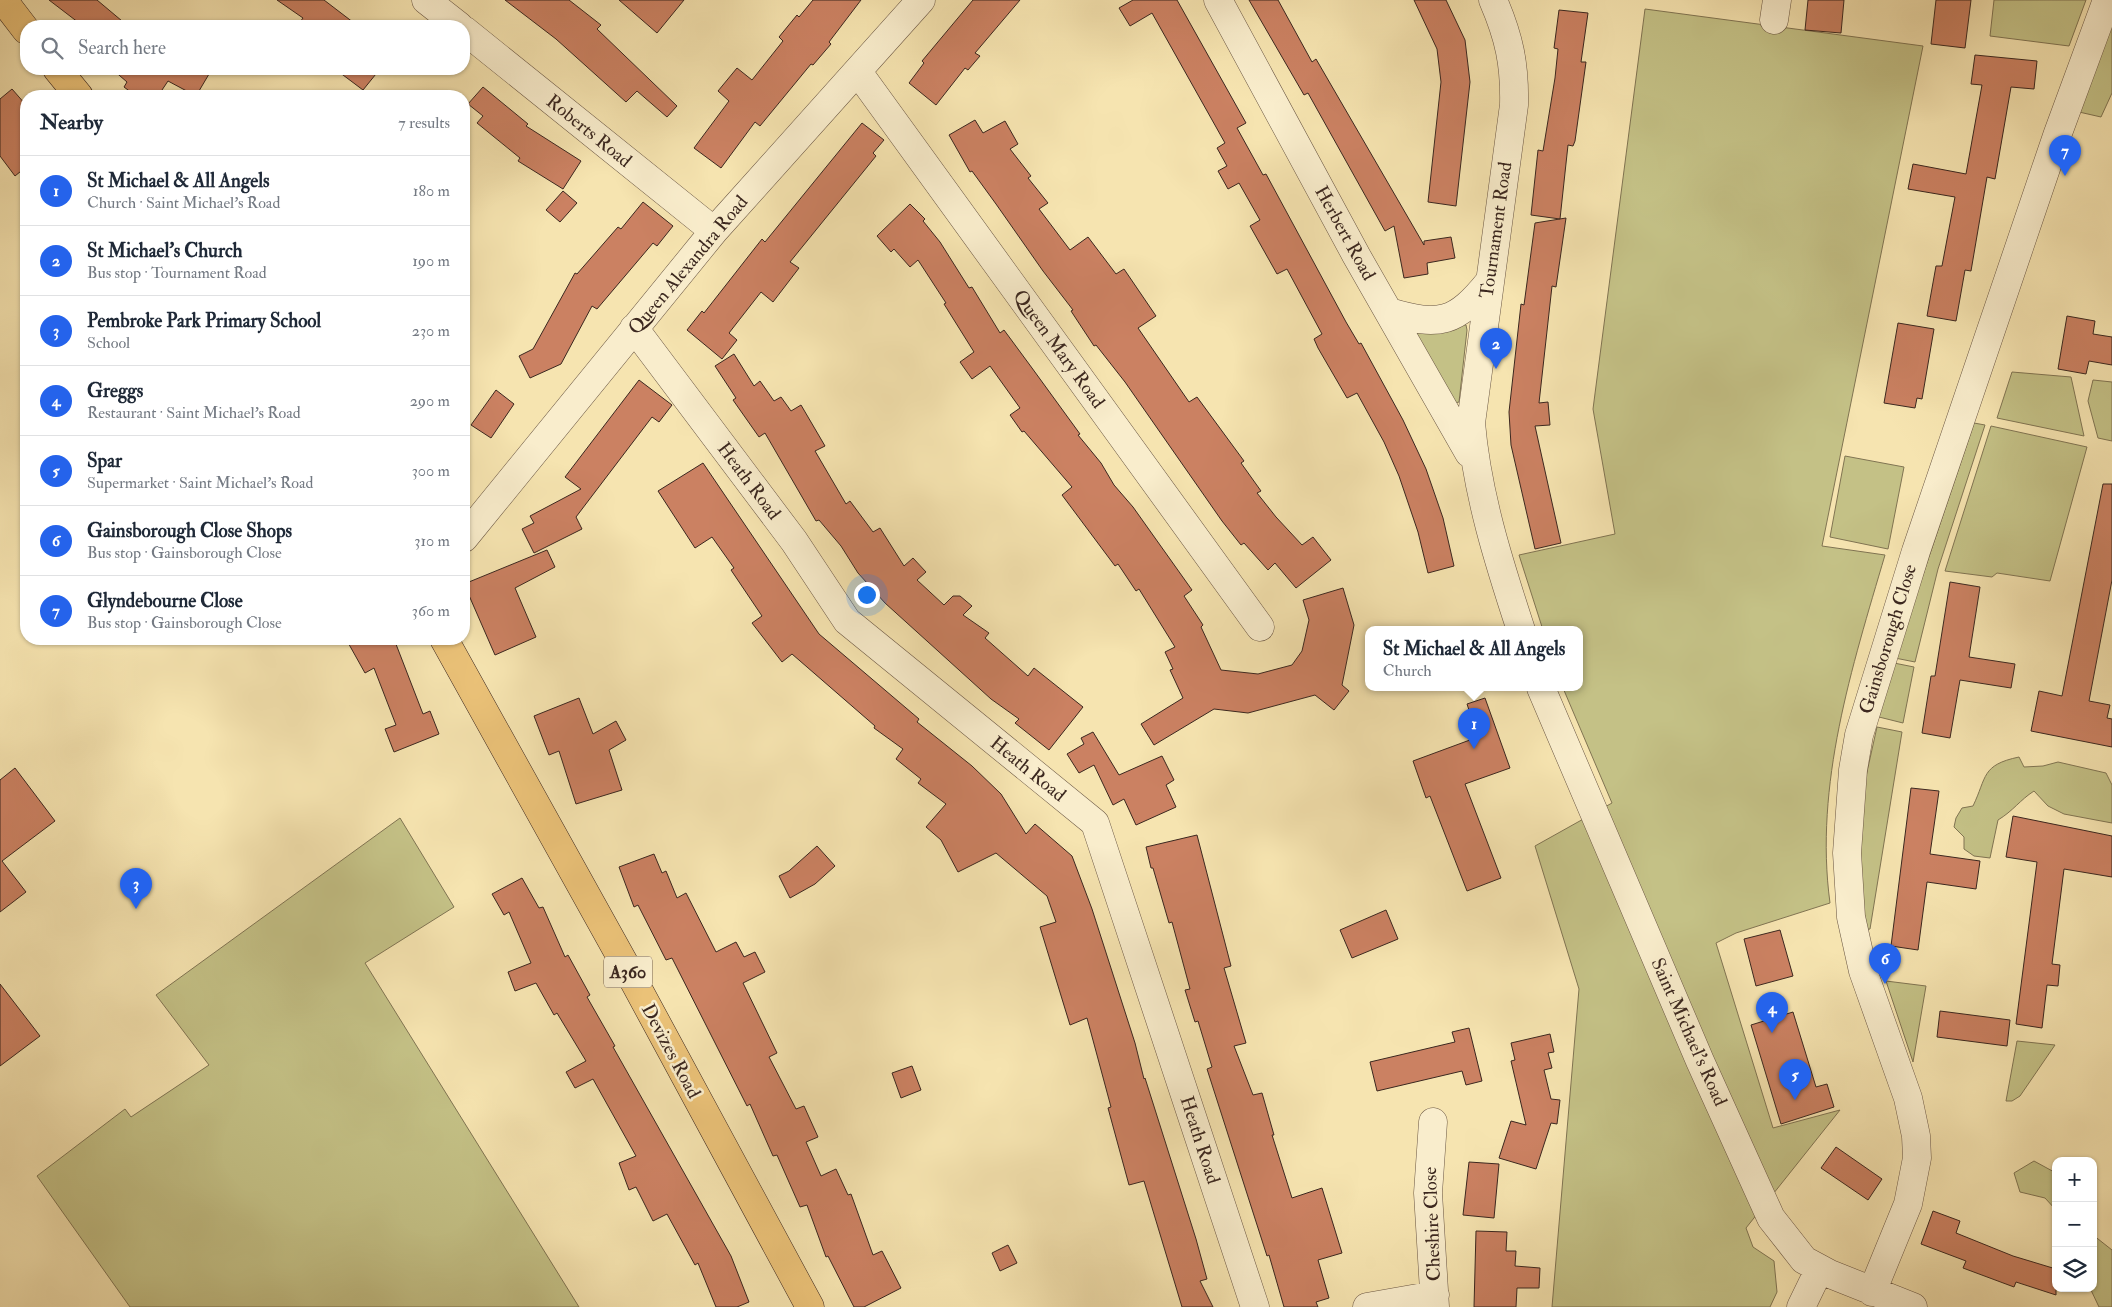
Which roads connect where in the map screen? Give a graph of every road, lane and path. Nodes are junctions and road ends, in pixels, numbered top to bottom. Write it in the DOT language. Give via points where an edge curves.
graph roads {
  1 [pos="3,0"];
  2 [pos="921,0"];
  3 [pos="1218,0"];
  4 [pos="1493,0"];
  5 [pos="2107,0"];
  6 [pos="20,22"];
  7 [pos="470,35"];
  8 [pos="858,72"];
  9 [pos="62,75"];
  10 [pos="74,90"];
  11 [pos="714,231"];
  12 [pos="1489,282"];
  13 [pos="1389,312"];
  14 [pos="634,328"];
  15 [pos="1474,464"];
  16 [pos="470,531"];
  17 [pos="1520,626"];
  18 [pos="1260,627"];
  19 [pos="447,645"];
  20 [pos="1542,691"];
  21 [pos="1433,1122"];
  22 [pos="1819,1270"];
  23 [pos="1872,1292"];
  24 [pos="1435,1301"];
  25 [pos="810,1307"];
  26 [pos="1255,1307"];
  27 [pos="1367,1307"];
  28 [pos="1801,1307"];
  29 [pos="1913,1307"];
  1 -- 6 [label="main road"];
  2 -- 8 [label="street, Queen Alexandra Road"];
  3 -- 13 [label="street, Herbert Road"];
  4 -- 12 [label="street, Tournament Road" via="1512,52 1515,74 1514,105"];
  5 -- 23 [label="street, Gainsborough Close" via="2058,133 1916,550 1859,735 1847,853 1851,917 1863,971 1908,1098 1917,1158 1908,1204"];
  7 -- 11 [label="street, Roberts Road"];
  8 -- 11 [label="street, Queen Alexandra Road"];
  8 -- 18 [label="street, Queen Mary Road"];
  9 -- 10 [label="main road"];
  11 -- 14 [label="street, Queen Alexandra Road"];
  12 -- 13 [label="street" via="1470,305 1452,317 1415,320"];
  12 -- 15 [label="street, Tournament Road" via="1471,423"];
  13 -- 15 [label="street, Herbert Road"];
  14 -- 16 [label="street, Queen Alexandra Road"];
  14 -- 26 [label="street, Heath Road" via="794,541 847,621 1095,823"];
  15 -- 17 [label="street"];
  19 -- 25 [label="main road, Devizes Road / A360"];
  20 -- 22 [label="street, Saint Michael's Road" via="1700,1061 1771,1218 1791,1247"];
  21 -- 24 [label="street, Cheshire Close" via="1428,1193"];
  22 -- 23 [label="street, Saint Michael's Road"];
  22 -- 28 [label="street"];
  23 -- 29 [label="street, Saint Michael's Road"];
  24 -- 27 [label="street, Cheshire Close"];
}
